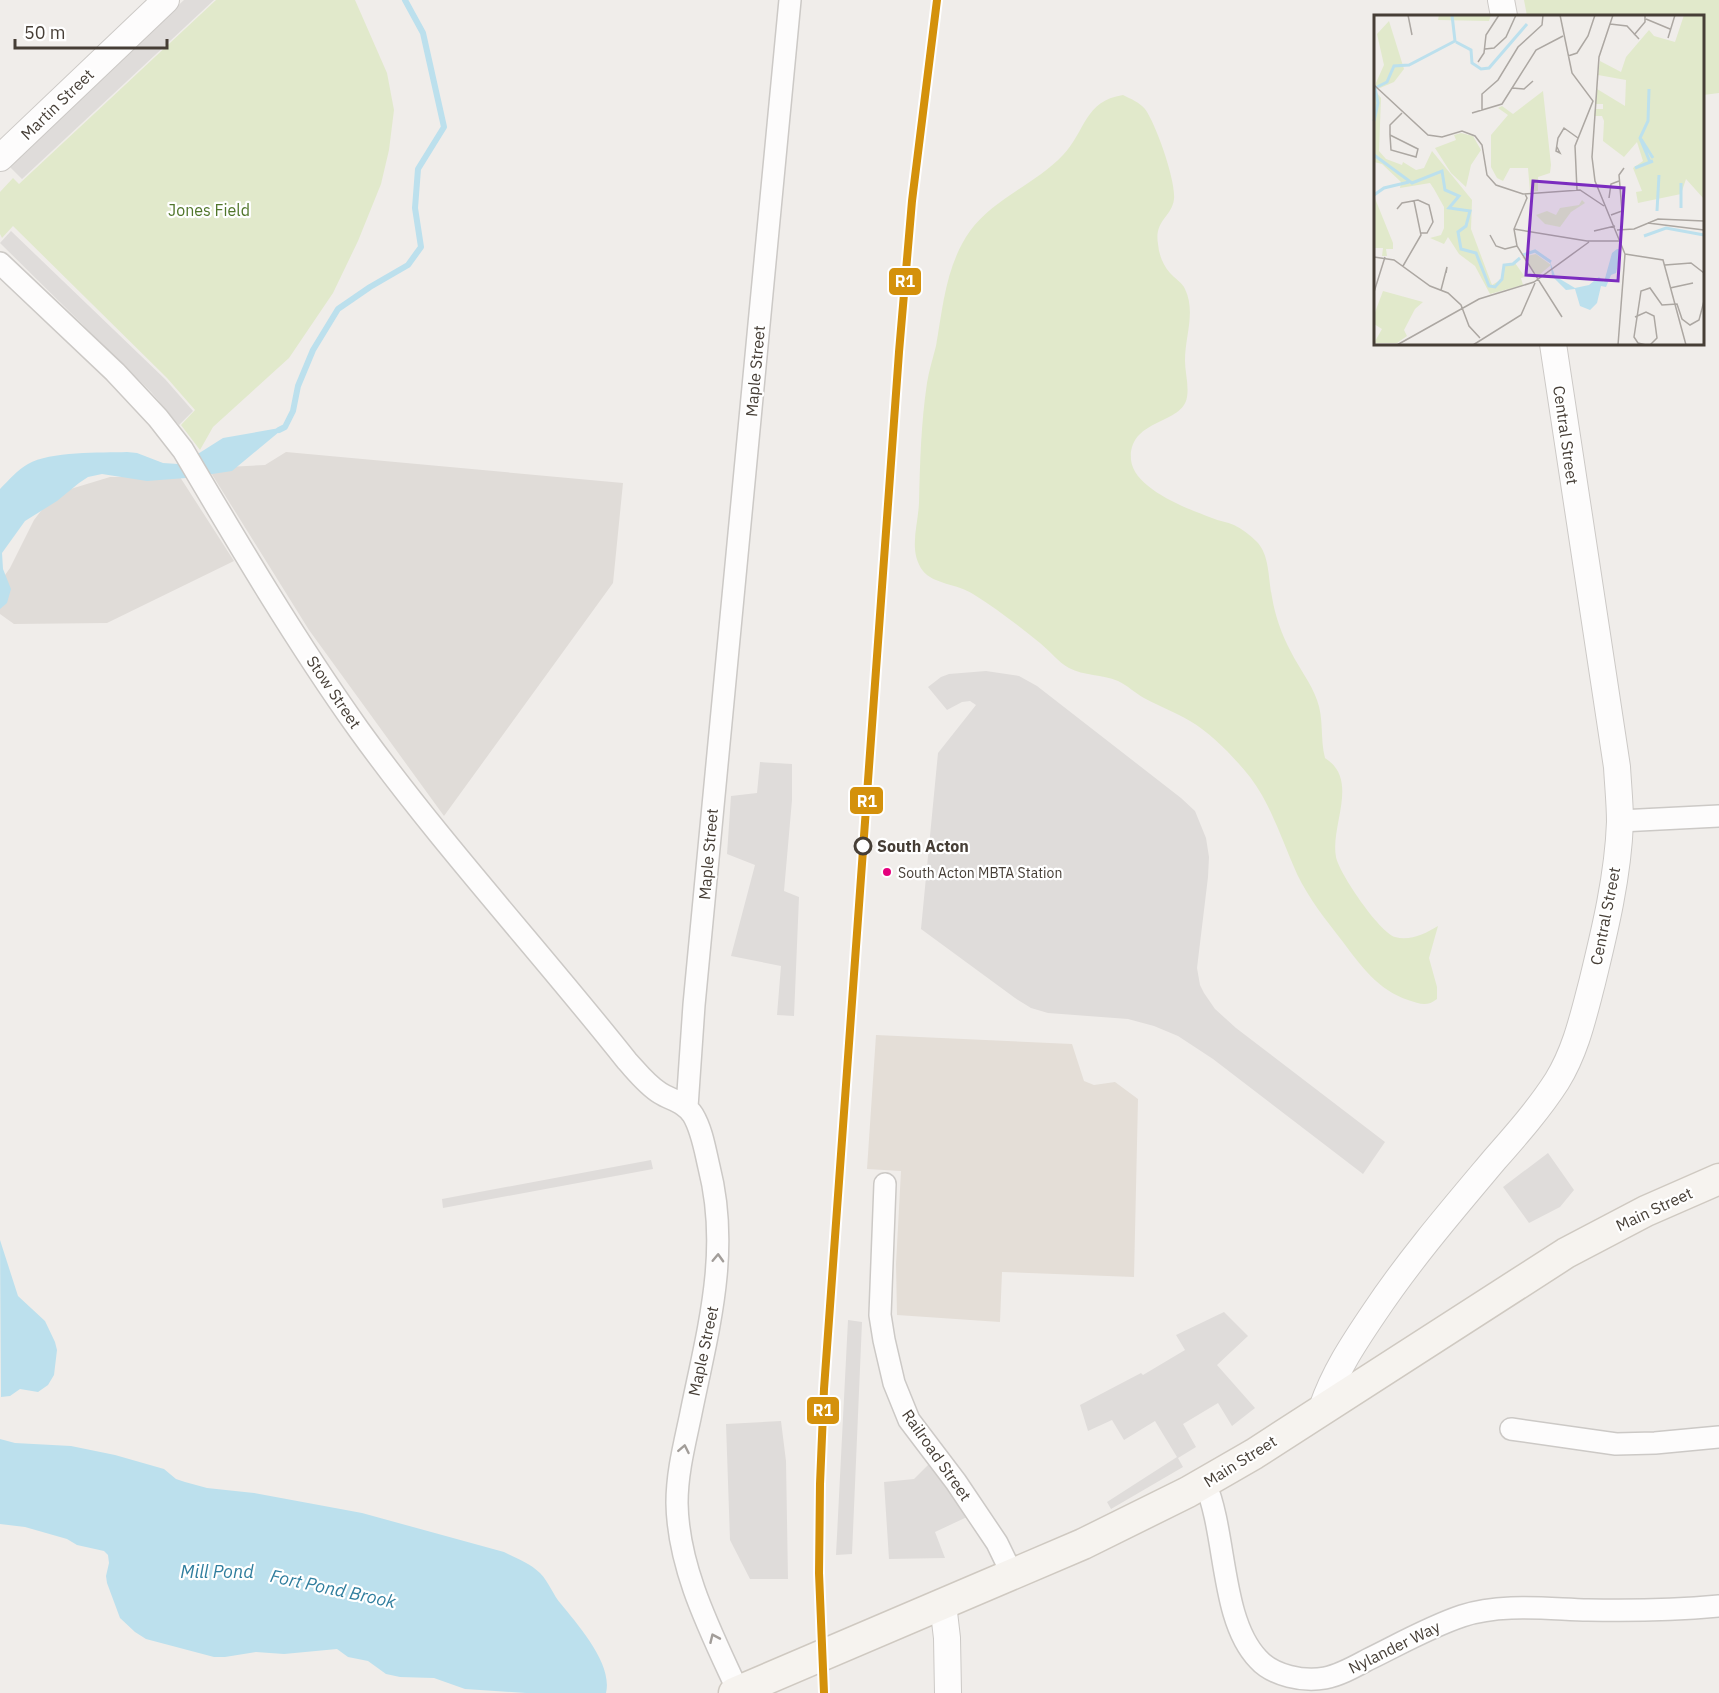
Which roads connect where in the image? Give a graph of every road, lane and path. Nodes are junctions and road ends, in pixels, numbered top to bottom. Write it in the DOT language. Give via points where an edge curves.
graph roads {
  1 [pos="166,0"];
  2 [pos="790,0"];
  3 [pos="1501,0"];
  4 [pos="1504,15"];
  5 [pos="0,158"];
  6 [pos="0,263"];
  7 [pos="1553,345"];
  8 [pos="1719,816"];
  9 [pos="1620,821"];
  10 [pos="687,1107"];
  11 [pos="1719,1179"];
  12 [pos="885,1184"];
  13 [pos="1322,1408"];
  14 [pos="1511,1429"];
  15 [pos="1719,1437"];
  16 [pos="1205,1483"];
  17 [pos="1011,1574"];
  18 [pos="943,1604"];
  19 [pos="1719,1606"];
  20 [pos="736,1692"];
  21 [pos="948,1693"];
  1 -- 5 [label="street, Martin Street"];
  2 -- 10 [label="street, Maple Street"];
  3 -- 4 [label="street"];
  6 -- 10 [label="street, Stow Street" via="158,418 183,450 358,729 413,801 627,1061 655,1089"];
  7 -- 9 [label="street, Central Street" via="1617,767"];
  8 -- 9 [label="street"];
  9 -- 13 [label="street, Central Street" via="1616,873 1600,950 1580,1031 1565,1066 1537,1109 1389,1290 1346,1353"];
  20 -- 10 [label="street, Maple Street, one-way" via="690,1576 678,1516 680,1467 714,1302 718,1253 711,1174 697,1123"];
  11 -- 13 [label="main road, Main Street" via="1566,1253"];
  12 -- 17 [label="street, Railroad Street" via="880,1315 894,1383 909,1420 956,1482 996,1543"];
  13 -- 16 [label="main road, Main Street"];
  14 -- 15 [label="street" via="1616,1444"];
  16 -- 17 [label="main road, Main Street" via="1113,1531"];
  16 -- 19 [label="street, Nylander Way" via="1212,1499 1241,1633 1259,1660 1292,1677 1326,1678 1447,1622 1495,1609 1639,1611"];
  17 -- 18 [label="main road, Main Street"];
  18 -- 20 [label="main road, Main Street"];
  18 -- 21 [label="street"];
}
